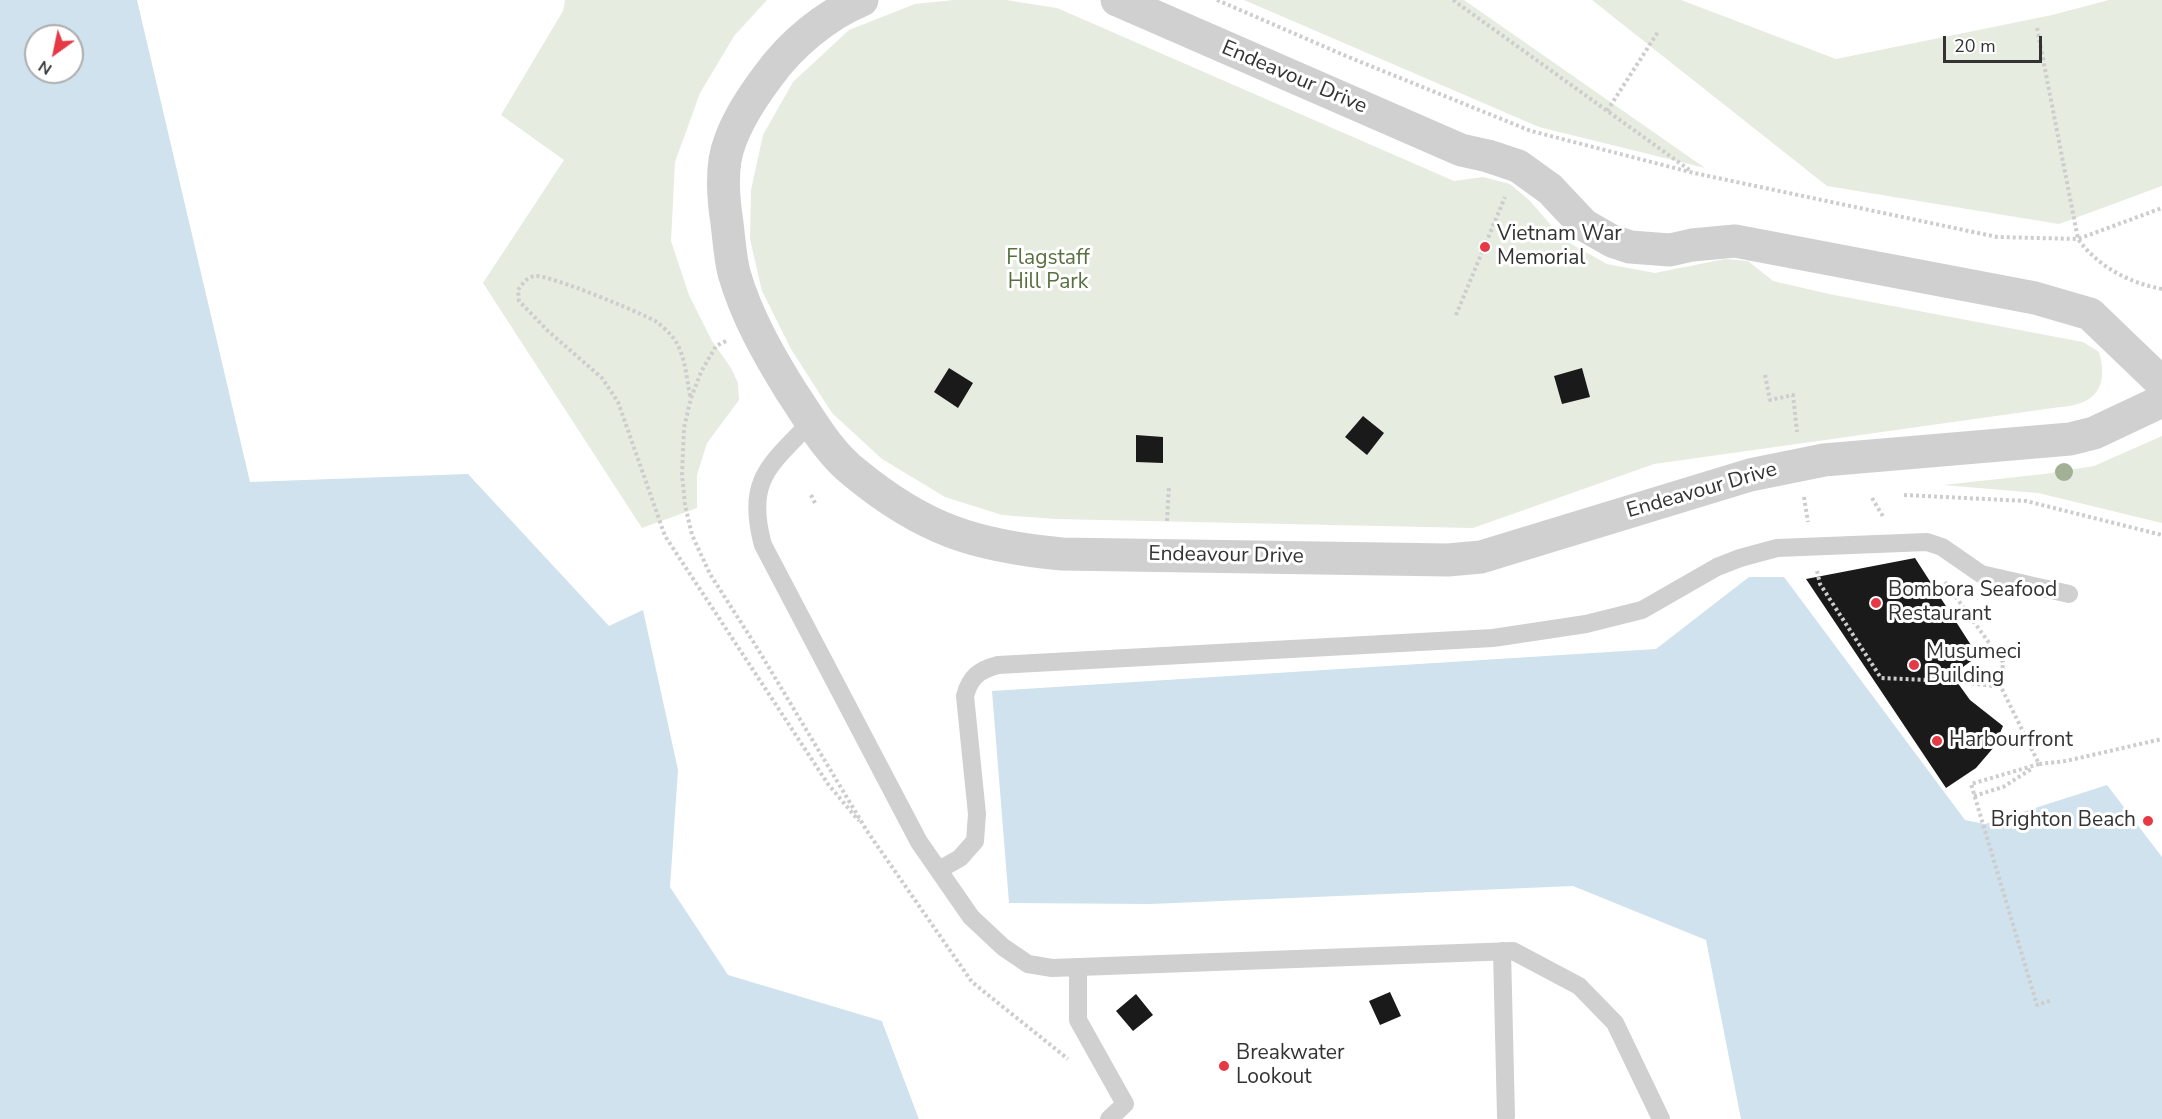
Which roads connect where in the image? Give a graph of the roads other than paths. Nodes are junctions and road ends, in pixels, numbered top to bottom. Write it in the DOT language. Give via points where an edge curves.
graph roads {
  1 [pos="862,0"];
  2 [pos="1117,0"];
  3 [pos="2162,383"];
  4 [pos="2162,401"];
  5 [pos="811,422"];
  6 [pos="2069,594"];
  7 [pos="939,870"];
  8 [pos="1502,951"];
  9 [pos="1078,967"];
  10 [pos="1506,1116"];
  11 [pos="1109,1119"];
  12 [pos="1661,1119"];
  1 -- 5 [label="street, Endeavour Drive" via="807,34 776,65 752,98 725,160 725,209 734,271 769,355"];
  2 -- 3 [label="street, Endeavour Drive" via="1461,150 1518,166 1550,189 1584,225 1612,241 1630,247 1670,250 1735,241 2035,298 2090,314"];
  4 -- 5 [label="street, Endeavour Drive" via="2094,433 2070,439 1824,460 1785,467 1480,557 1448,560 1015,550 971,540 899,506 852,472"];
  5 -- 7 [label="lane" via="771,464 760,483 757,511 763,545 914,832"];
  6 -- 7 [label="lane" via="1981,574 1942,547 1927,542 1777,548 1717,567 1642,610 1586,624 1493,638 998,665 975,674 965,696 977,814 975,841 960,858"];
  7 -- 9 [label="lane" via="971,917 1003,947 1028,964"];
  8 -- 9 [label="lane"];
  8 -- 10 [label="lane"];
  8 -- 12 [label="lane" via="1513,951 1579,986 1615,1023"];
  9 -- 11 [label="lane" via="1078,1020 1125,1104"];
}
